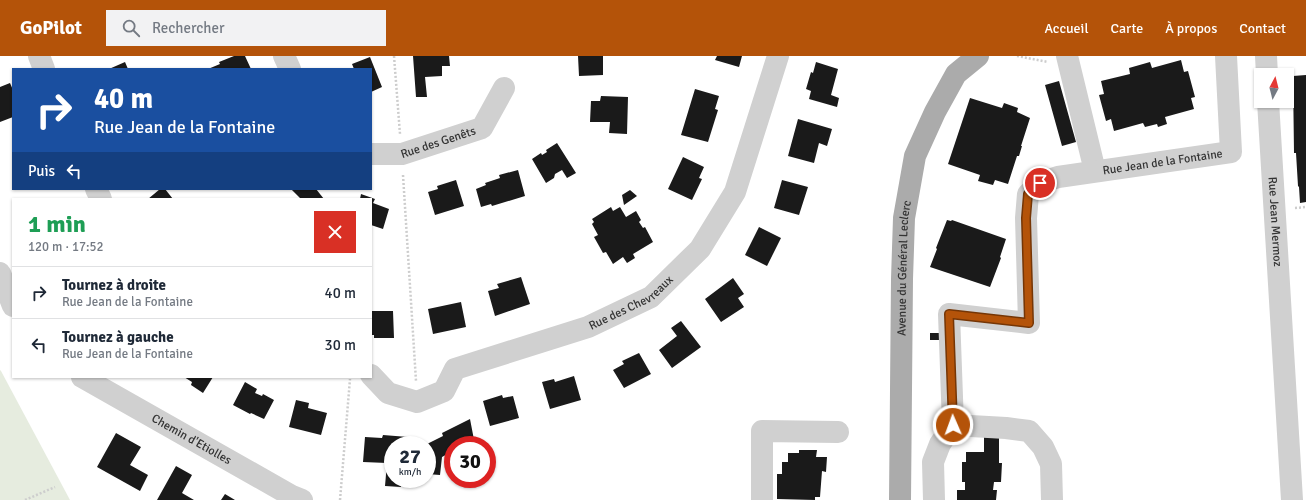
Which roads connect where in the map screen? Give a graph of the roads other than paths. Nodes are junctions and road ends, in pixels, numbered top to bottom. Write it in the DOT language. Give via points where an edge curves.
graph roads {
  1 [pos="39,56"];
  2 [pos="284,56"];
  3 [pos="778,56"];
  4 [pos="955,56"];
  5 [pos="978,56"];
  6 [pos="1067,56"];
  7 [pos="1226,56"];
  8 [pos="1266,56"];
  9 [pos="44,68"];
  10 [pos="290,68"];
  11 [pos="1267,68"];
  12 [pos="504,88"];
  13 [pos="1268,108"];
  14 [pos="372,154"];
  15 [pos="1095,171"];
  16 [pos="0,273"];
  17 [pos="12,303"];
  18 [pos="372,375"];
  19 [pos="84,378"];
  20 [pos="953,425"];
  21 [pos="838,432"];
  22 [pos="294,499"];
  23 [pos="762,500"];
  24 [pos="888,500"];
  25 [pos="900,500"];
  26 [pos="934,500"];
  27 [pos="1052,500"];
  28 [pos="1292,500"];
  1 -- 9 [label="street"];
  2 -- 10 [label="street"];
  3 -- 18 [label="street, Rue des Chevreaux" via="735,192 700,249 651,296 588,327 455,369 444,391 417,402 388,393"];
  4 -- 24 [label="main road, Avenue du Général Leclerc" via="923,108 905,153 893,218"];
  5 -- 25 [label="main road, Avenue du Général Leclerc" via="956,74 935,112 915,156 904,218"];
  6 -- 15 [label="street, Rue Jean de la Fontaine"];
  7 -- 15 [label="street, Rue Jean de la Fontaine" via="1231,152"];
  8 -- 11 [label="street"];
  12 -- 14 [label="street, Rue des Genêts" via="482,128 402,154"];
  13 -- 28 [label="street, Rue Jean Mermoz"];
  15 -- 20 [label="street, Rue Jean de la Fontaine" via="1040,183 1028,194 1026,218 1029,323 949,314"];
  16 -- 17 [label="street"];
  19 -- 22 [label="street, Chemin d'Etiolles"];
  20 -- 26 [label="street" via="932,462"];
  20 -- 27 [label="street" via="1029,431 1043,447 1051,464"];
  21 -- 23 [label="street" via="762,431"];
}
